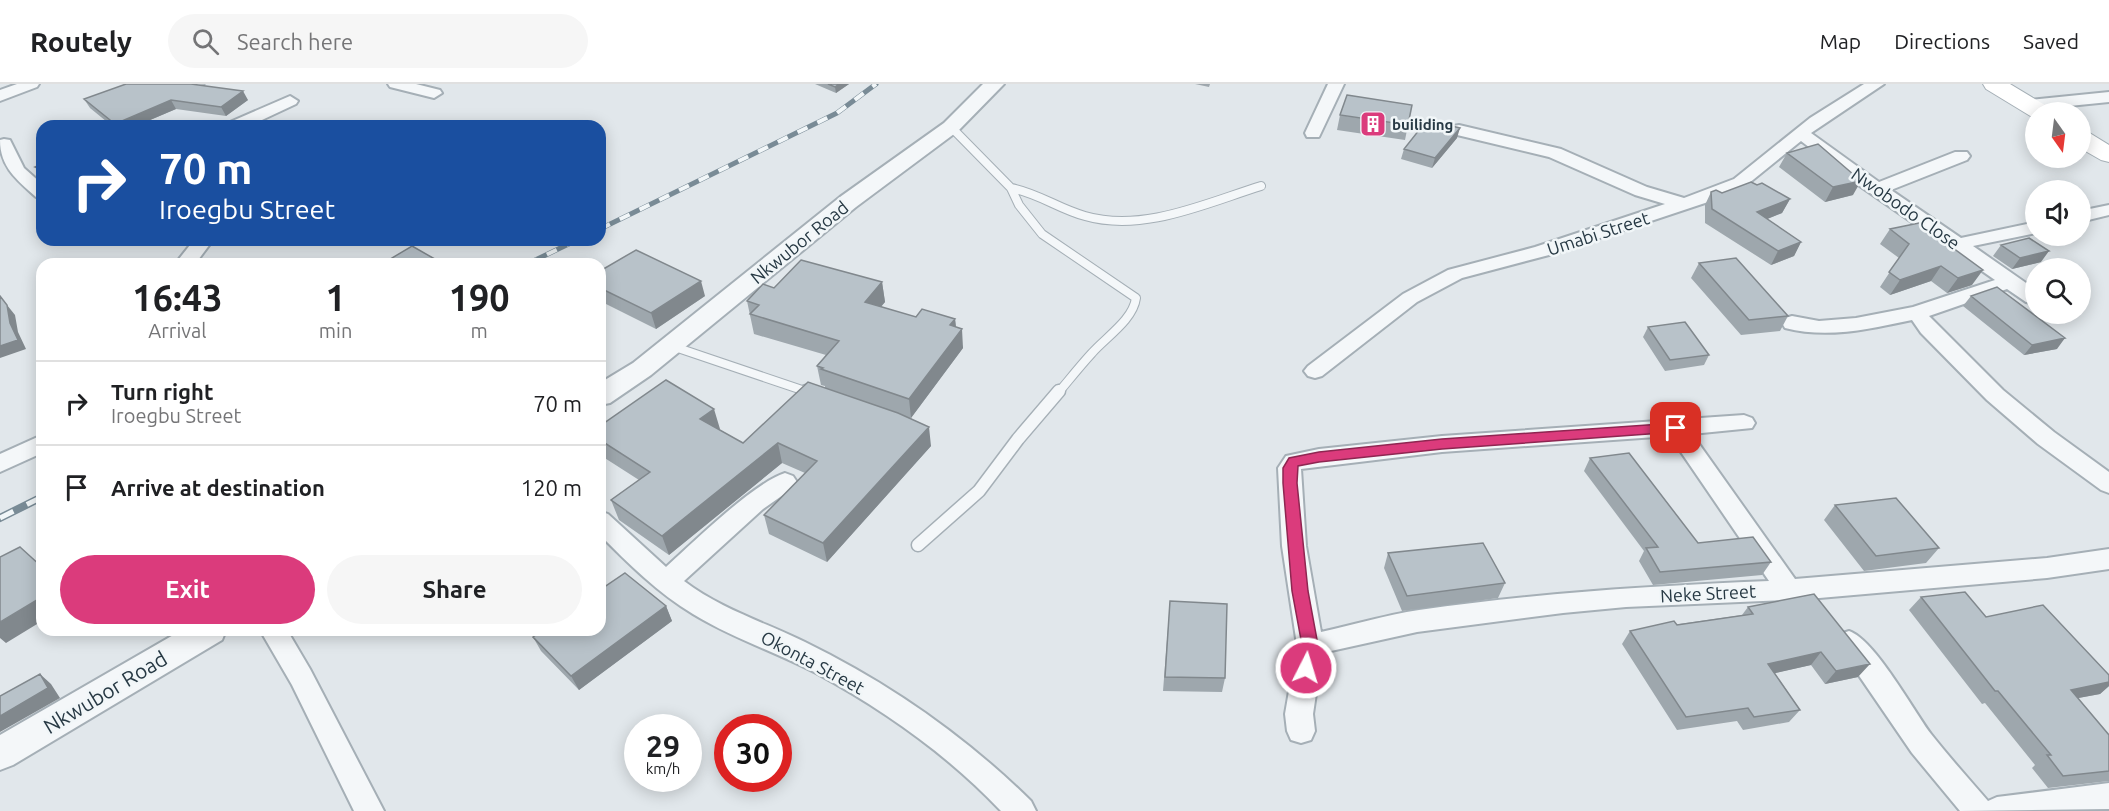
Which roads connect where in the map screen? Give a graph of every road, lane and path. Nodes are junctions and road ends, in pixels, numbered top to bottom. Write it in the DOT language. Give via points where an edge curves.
graph roads {
  1 [pos="31,84"];
  2 [pos="300,84"];
  3 [pos="396,84"];
  4 [pos="994,84"];
  5 [pos="1336,84"];
  6 [pos="1876,84"];
  7 [pos="1994,84"];
  8 [pos="434,93"];
  9 [pos="0,96"];
  10 [pos="2109,97"];
  11 [pos="290,101"];
  12 [pos="2078,102"];
  13 [pos="2025,103"];
  14 [pos="249,120"];
  15 [pos="277,120"];
  16 [pos="951,127"];
  17 [pos="1459,130"];
  18 [pos="1313,133"];
  19 [pos="1801,133"];
  20 [pos="4,144"];
  21 [pos="2091,144"];
  22 [pos="2109,155"];
  23 [pos="1961,156"];
  24 [pos="1261,186"];
  25 [pos="36,188"];
  26 [pos="1011,188"];
  27 [pos="1878,189"];
  28 [pos="1684,204"];
  29 [pos="2109,210"];
  30 [pos="2091,214"];
  31 [pos="2025,229"];
  32 [pos="1957,244"];
  33 [pos="199,246"];
  34 [pos="190,258"];
  35 [pos="2012,281"];
  36 [pos="2025,292"];
  37 [pos="1917,313"];
  38 [pos="1792,323"];
  39 [pos="672,345"];
  40 [pos="1315,371"];
  41 [pos="606,392"];
  42 [pos="829,399"];
  43 [pos="1744,423"];
  44 [pos="1676,428"];
  45 [pos="36,446"];
  46 [pos="0,464"];
  47 [pos="785,482"];
  48 [pos="2109,484"];
  49 [pos="606,525"];
  50 [pos="918,545"];
  51 [pos="2109,559"];
  52 [pos="667,581"];
  53 [pos="1798,590"];
  54 [pos="200,636"];
  55 [pos="277,636"];
  56 [pos="1310,645"];
  57 [pos="1301,731"];
  58 [pos="0,754"];
  59 [pos="2109,796"];
  60 [pos="369,811"];
  61 [pos="1021,811"];
  62 [pos="1978,811"];
  63 [pos="1997,811"];
  1 -- 9 [label="street"];
  2 -- 11 [label="street"];
  3 -- 8 [label="street"];
  4 -- 16 [label="street, Nkwubor Road"];
  5 -- 18 [label="street"];
  6 -- 19 [label="street, Umabi Street"];
  7 -- 13 [label="main road"];
  10 -- 12 [label="street"];
  11 -- 14 [label="street"];
  11 -- 15 [label="street"];
  16 -- 26 [label="lane"];
  16 -- 39 [label="street, Nkwubor Road" via="848,202"];
  17 -- 28 [label="street" via="1555,153 1641,191"];
  19 -- 27 [label="street, Nwobodo Close"];
  19 -- 28 [label="street, Umabi Street" via="1748,179"];
  20 -- 25 [label="street" via="16,170"];
  21 -- 22 [label="main road"];
  23 -- 27 [label="street"];
  24 -- 26 [label="lane" via="1165,214 1122,220 1090,218 1031,192"];
  26 -- 50 [label="lane" via="1042,234 1130,292 1136,298 1135,305 1018,439 979,491"];
  27 -- 32 [label="street, Nwobodo Close"];
  28 -- 40 [label="street, Umabi Street" via="1447,278 1410,298"];
  29 -- 30 [label="street"];
  31 -- 32 [label="street"];
  32 -- 35 [label="street, Nwobodo Close"];
  33 -- 34 [label="street"];
  35 -- 36 [label="street, Nwobodo Close"];
  35 -- 37 [label="street"];
  37 -- 38 [label="street" via="1838,327"];
  37 -- 48 [label="street" via="1995,395"];
  39 -- 41 [label="street, Nkwubor Road"];
  39 -- 42 [label="lane"];
  43 -- 44 [label="street"];
  44 -- 53 [label="street"];
  44 -- 56 [label="street" via="1442,444 1294,462 1290,468 1294,546"];
  45 -- 46 [label="street"];
  47 -- 52 [label="street" via="755,503"];
  49 -- 52 [label="street, Okonta Street"];
  51 -- 53 [label="street, Neke Street"];
  52 -- 61 [label="street, Okonta Street" via="695,602 834,670 924,725 992,780"];
  53 -- 56 [label="street, Neke Street" via="1563,603 1417,621"];
  53 -- 62 [label="street" via="1830,617 1922,744"];
  54 -- 58 [label="street, Nkwubor Road"];
  55 -- 60 [label="street"];
  56 -- 57 [label="street" via="1299,714"];
  59 -- 63 [label="street"];
}
